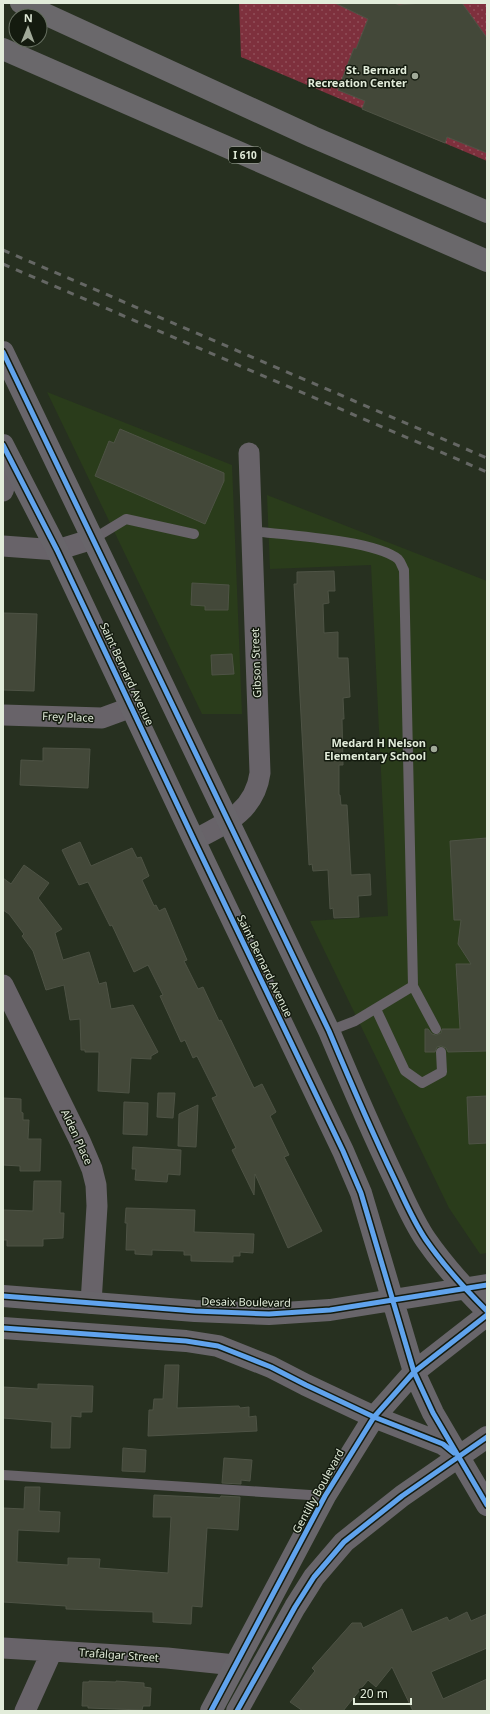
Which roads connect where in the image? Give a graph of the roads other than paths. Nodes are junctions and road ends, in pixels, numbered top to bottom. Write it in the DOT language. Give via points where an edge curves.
graph roads {
  1 [pos="21,3"];
  2 [pos="3,49"];
  3 [pos="487,212"];
  4 [pos="487,261"];
  5 [pos="3,352"];
  6 [pos="8,454"];
  7 [pos="249,454"];
  8 [pos="3,491"];
  9 [pos="251,531"];
  10 [pos="194,534"];
  11 [pos="93,539"];
  12 [pos="3,546"];
  13 [pos="57,550"];
  14 [pos="132,707"];
  15 [pos="3,715"];
  16 [pos="228,823"];
  17 [pos="194,840"];
  18 [pos="3,985"];
  19 [pos="413,986"];
  20 [pos="376,1009"];
  21 [pos="436,1029"];
  22 [pos="329,1031"];
  23 [pos="441,1052"];
  24 [pos="487,1285"];
  25 [pos="463,1288"];
  26 [pos="3,1296"];
  27 [pos="392,1300"];
  28 [pos="91,1303"];
  29 [pos="487,1311"];
  30 [pos="487,1315"];
  31 [pos="3,1328"];
  32 [pos="414,1372"];
  33 [pos="374,1417"];
  34 [pos="487,1437"];
  35 [pos="460,1456"];
  36 [pos="3,1475"];
  37 [pos="325,1496"];
  38 [pos="487,1505"];
  39 [pos="3,1648"];
  40 [pos="52,1651"];
  41 [pos="236,1665"];
  42 [pos="25,1711"];
  43 [pos="211,1711"];
  44 [pos="237,1711"];
  1 -- 3 [label="highway" via="313,137"];
  2 -- 4 [label="highway, I 610"];
  5 -- 11 [label="street"];
  6 -- 8 [label="street"];
  6 -- 13 [label="street, Saint Bernard Avenue"];
  7 -- 9 [label="street, Gibson Street"];
  9 -- 16 [label="street, Gibson Street" via="260,773 253,797"];
  9 -- 19 [label="lane" via="345,542 382,551 399,560 404,570"];
  10 -- 11 [label="lane" via="126,519"];
  11 -- 13 [label="street"];
  11 -- 16 [label="street"];
  12 -- 13 [label="street"];
  13 -- 14 [label="street, Saint Bernard Avenue"];
  14 -- 15 [label="street, Frey Place" via="102,718"];
  14 -- 17 [label="street, Saint Bernard Avenue"];
  16 -- 17 [label="street, Gibson Street"];
  16 -- 22 [label="street"];
  17 -- 27 [label="street, Saint Bernard Avenue" via="344,1150 361,1193"];
  18 -- 28 [label="street, Alden Place" via="92,1169 98,1206"];
  19 -- 20 [label="lane"];
  19 -- 21 [label="lane"];
  20 -- 22 [label="lane"];
  20 -- 23 [label="lane" via="405,1071 422,1083 442,1072"];
  22 -- 25 [label="street" via="369,1127 409,1208 426,1239"];
  24 -- 25 [label="street, Desaix Boulevard"];
  25 -- 27 [label="street, Desaix Boulevard"];
  25 -- 29 [label="street"];
  26 -- 28 [label="street, Desaix Boulevard"];
  27 -- 28 [label="street, Desaix Boulevard" via="330,1310 269,1314"];
  27 -- 32 [label="street, Saint Bernard Avenue"];
  30 -- 32 [label="street, Gentilly Boulevard"];
  31 -- 33 [label="street" via="186,1341 218,1346 271,1366"];
  32 -- 33 [label="street, Gentilly Boulevard"];
  32 -- 35 [label="street, Saint Bernard Avenue" via="433,1413"];
  33 -- 35 [label="street" via="443,1444"];
  33 -- 37 [label="street, Gentilly Boulevard"];
  34 -- 35 [label="street"];
  35 -- 38 [label="street, Saint Bernard Avenue"];
  35 -- 44 [label="street" via="373,1518 344,1542 314,1577 295,1606"];
  36 -- 37 [label="lane"];
  37 -- 41 [label="street, Gentilly Boulevard"];
  39 -- 40 [label="street, Trafalgar Street"];
  40 -- 41 [label="street, Trafalgar Street"];
  40 -- 42 [label="street"];
  41 -- 43 [label="street, Gentilly Boulevard"];
}
